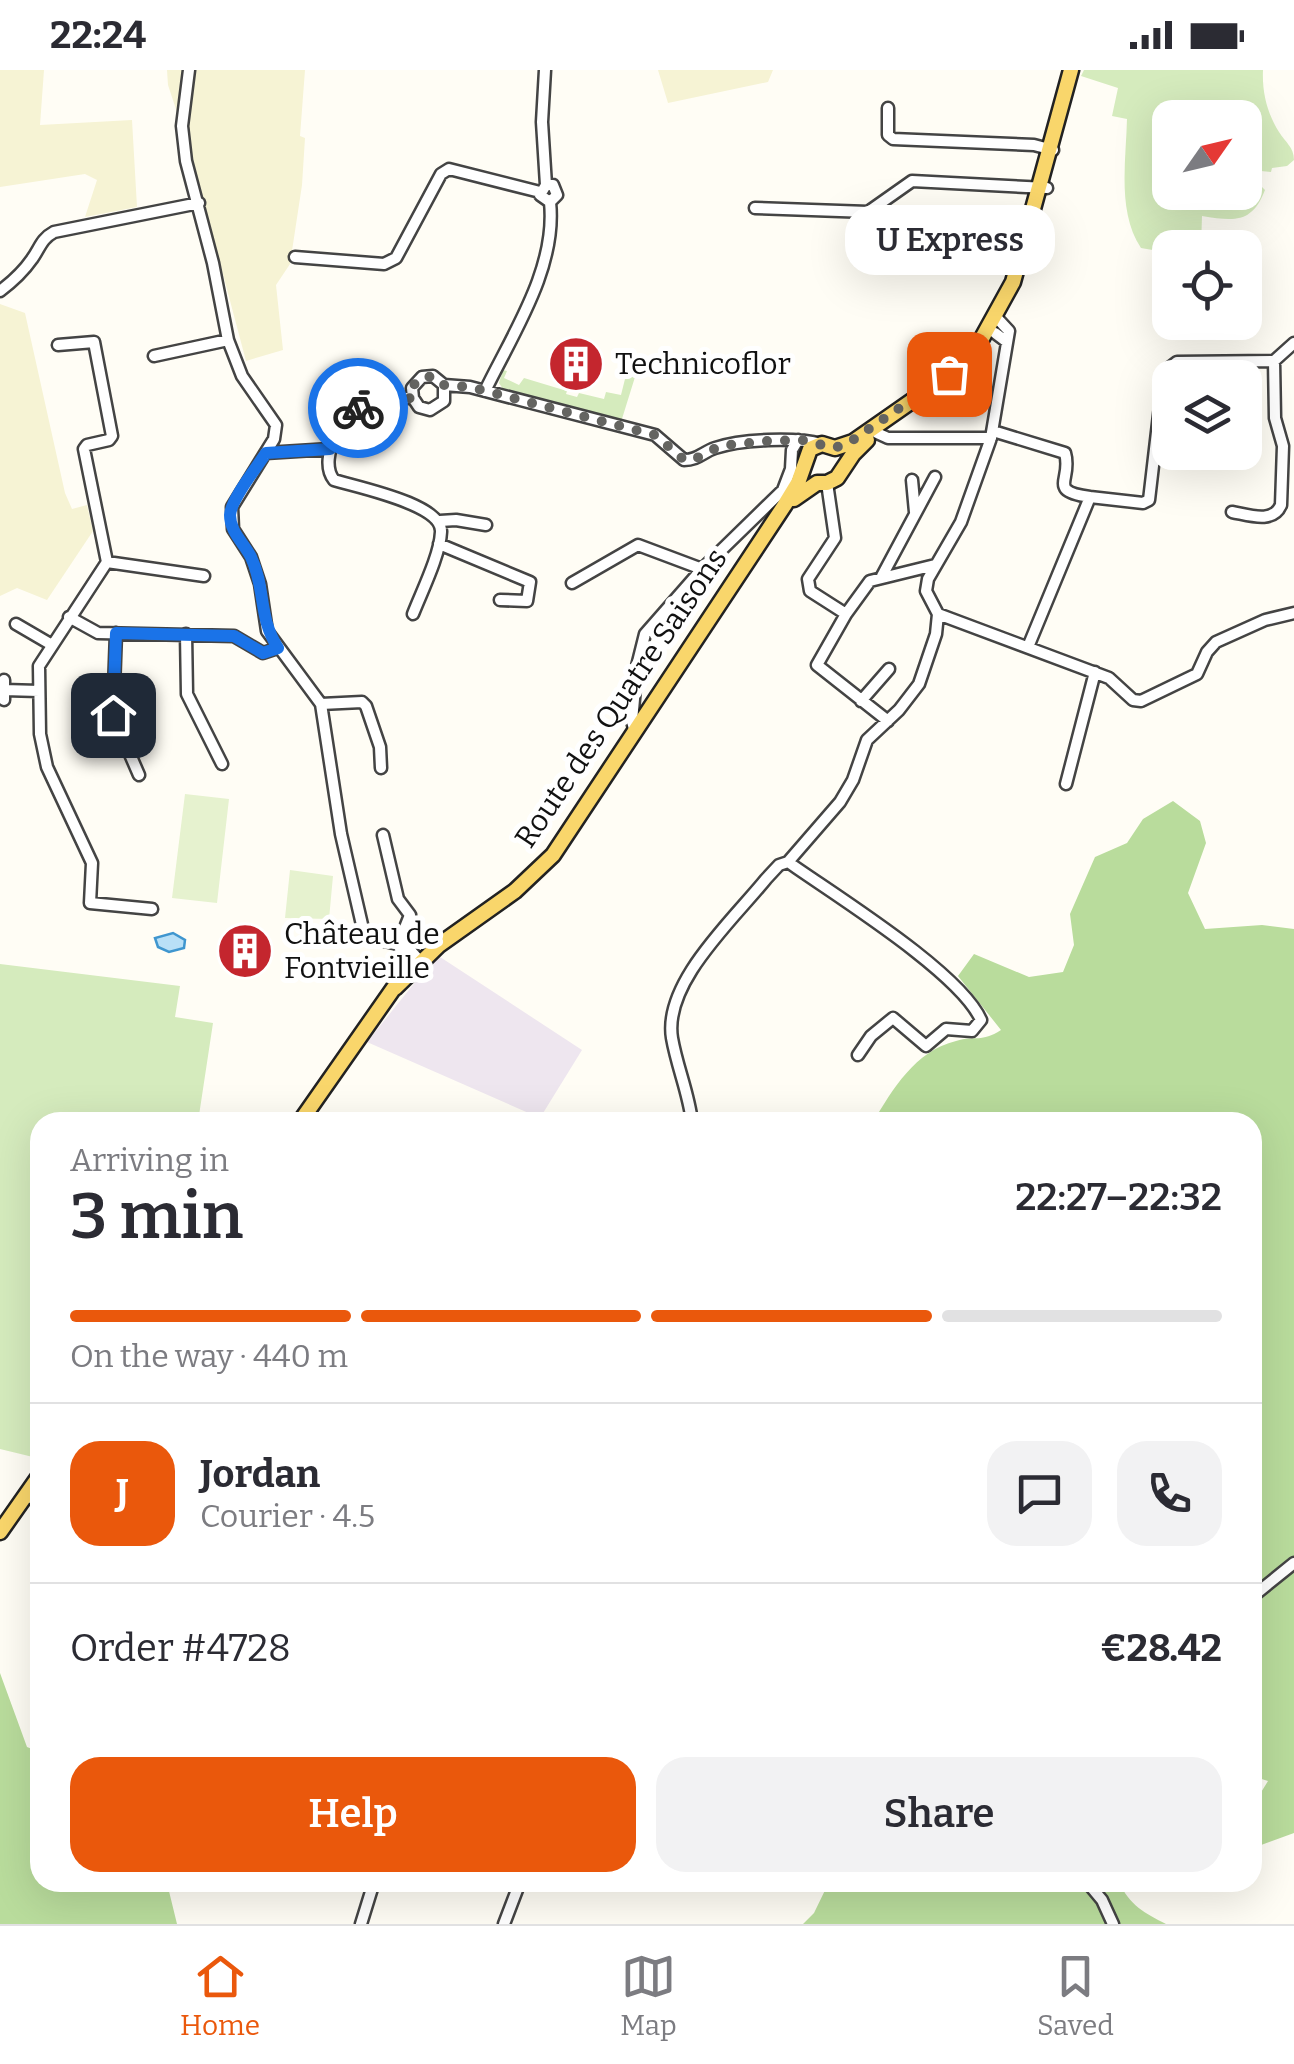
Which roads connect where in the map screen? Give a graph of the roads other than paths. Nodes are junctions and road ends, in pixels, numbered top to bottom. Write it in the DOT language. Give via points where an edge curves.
graph roads {
  1 [pos="189,70"];
  2 [pos="545,70"];
  3 [pos="1072,70"];
  4 [pos="1080,70"];
  5 [pos="888,108"];
  6 [pos="1051,150"];
  7 [pos="1043,187"];
  8 [pos="543,188"];
  9 [pos="199,203"];
  10 [pos="755,208"];
  11 [pos="295,257"];
  12 [pos="0,291"];
  13 [pos="1000,328"];
  14 [pos="228,340"];
  15 [pos="1294,343"];
  16 [pos="58,345"];
  17 [pos="154,356"];
  18 [pos="1274,361"];
  19 [pos="444,385"];
  20 [pos="486,391"];
  21 [pos="413,398"];
  22 [pos="879,432"];
  23 [pos="992,434"];
  24 [pos="828,446"];
  25 [pos="330,449"];
  26 [pos="266,453"];
  27 [pos="802,454"];
  28 [pos="842,468"];
  29 [pos="935,477"];
  30 [pos="912,480"];
  31 [pos="822,483"];
  32 [pos="1090,498"];
  33 [pos="784,506"];
  34 [pos="1232,512"];
  35 [pos="916,513"];
  36 [pos="440,521"];
  37 [pos="486,525"];
  38 [pos="438,544"];
  39 [pos="107,562"];
  40 [pos="935,566"];
  41 [pos="702,569"];
  42 [pos="204,576"];
  43 [pos="882,576"];
  44 [pos="572,583"];
  45 [pos="500,600"];
  46 [pos="1294,613"];
  47 [pos="413,614"];
  48 [pos="846,614"];
  49 [pos="938,614"];
  50 [pos="69,617"];
  51 [pos="16,624"];
  52 [pos="116,633"];
  53 [pos="186,634"];
  54 [pos="52,645"];
  55 [pos="1028,647"];
  56 [pos="278,648"];
  57 [pos="889,669"];
  58 [pos="1095,672"];
  59 [pos="4,690"];
  60 [pos="39,690"];
  61 [pos="862,701"];
  62 [pos="320,704"];
  63 [pos="888,721"];
  64 [pos="635,733"];
  65 [pos="222,764"];
  66 [pos="381,768"];
  67 [pos="139,774"];
  68 [pos="1066,784"];
  69 [pos="383,835"];
  70 [pos="788,862"];
  71 [pos="152,909"];
  72 [pos="398,944"];
  73 [pos="416,961"];
  74 [pos="858,1056"];
  75 [pos="307,1112"];
  76 [pos="690,1112"];
  77 [pos="30,1490"];
  78 [pos="27,1494"];
  79 [pos="30,1497"];
  80 [pos="0,1532"];
  81 [pos="1294,1564"];
  82 [pos="1262,1590"];
  83 [pos="371,1892"];
  84 [pos="516,1892"];
  85 [pos="1095,1892"];
  86 [pos="361,1924"];
  87 [pos="504,1924"];
  88 [pos="1113,1924"];
  1 -- 9 [label="street" via="182,126"];
  2 -- 8 [label="street"];
  3 -- 6 [label="main road"];
  4 -- 6 [label="main road"];
  5 -- 6 [label="street" via="893,139"];
  6 -- 7 [label="main road"];
  7 -- 10 [label="street" via="912,180 868,212"];
  7 -- 13 [label="main road" via="1022,282"];
  8 -- 11 [label="street" via="449,169 396,258 384,264"];
  8 -- 20 [label="street" via="557,191 550,202 548,249"];
  9 -- 12 [label="street" via="54,232"];
  9 -- 14 [label="street"];
  13 -- 22 [label="main road" via="956,378"];
  13 -- 23 [label="street"];
  13 -- 24 [label="main road" via="939,382 853,442"];
  14 -- 17 [label="street"];
  14 -- 26 [label="street" via="242,376 276,425"];
  15 -- 18 [label="street"];
  16 -- 39 [label="street" via="94,342 112,436 84,449"];
  18 -- 32 [label="street" via="1170,365 1149,500"];
  18 -- 34 [label="street" via="1282,505 1268,517"];
  19 -- 20 [label="street"];
  19 -- 21 [label="street" via="422,377"];
  19 -- 21 [label="street" via="446,396 435,408 419,407"];
  20 -- 27 [label="street" via="655,435 684,460 720,446"];
  21 -- 25 [label="street" via="362,404"];
  22 -- 23 [label="street" via="888,438"];
  22 -- 28 [label="main road, Route des Quatre Saisons"];
  23 -- 32 [label="street" via="1064,452 1065,489"];
  23 -- 40 [label="street" via="961,522"];
  24 -- 27 [label="main road"];
  24 -- 28 [label="main road" via="842,456"];
  25 -- 26 [label="street"];
  25 -- 36 [label="street" via="334,480 403,500"];
  26 -- 56 [label="street" via="230,518 251,557 267,632"];
  27 -- 31 [label="main road" via="808,477"];
  27 -- 33 [label="main road, Route des Quatre Saisons"];
  27 -- 41 [label="street" via="792,450 784,490"];
  28 -- 31 [label="main road, Route des Quatre Saisons"];
  29 -- 35 [label="street"];
  30 -- 35 [label="street"];
  31 -- 33 [label="main road, Route des Quatre Saisons"];
  31 -- 48 [label="street" via="835,538 807,585"];
  32 -- 55 [label="street"];
  33 -- 64 [label="main road, Route des Quatre Saisons"];
  35 -- 43 [label="street"];
  36 -- 37 [label="street"];
  36 -- 38 [label="street"];
  38 -- 45 [label="street" via="530,582 527,601"];
  38 -- 47 [label="street"];
  39 -- 42 [label="street"];
  39 -- 50 [label="street"];
  40 -- 43 [label="street"];
  40 -- 49 [label="street" via="926,591"];
  41 -- 44 [label="street" via="638,545"];
  41 -- 64 [label="street" via="645,634"];
  43 -- 48 [label="street" via="862,588"];
  46 -- 58 [label="street" via="1216,642 1197,674 1144,700"];
  48 -- 61 [label="street" via="817,665"];
  49 -- 55 [label="street"];
  49 -- 63 [label="street" via="919,684"];
  50 -- 52 [label="street" via="98,633"];
  50 -- 54 [label="street"];
  51 -- 54 [label="street"];
  52 -- 53 [label="street"];
  52 -- 67 [label="street" via="113,715"];
  53 -- 56 [label="street" via="234,636 263,653"];
  53 -- 65 [label="street" via="187,694"];
  54 -- 60 [label="street" via="39,666"];
  55 -- 58 [label="street"];
  56 -- 62 [label="street"];
  57 -- 61 [label="street"];
  58 -- 68 [label="street"];
  59 -- 60 [label="street"];
  60 -- 71 [label="street" via="48,767 92,863 90,903"];
  61 -- 63 [label="street"];
  62 -- 66 [label="street" via="366,706"];
  62 -- 72 [label="street" via="360,922 376,939"];
  63 -- 70 [label="street" via="867,740 840,802"];
  64 -- 73 [label="main road, Route des Quatre Saisons" via="552,855 515,891"];
  69 -- 72 [label="street" via="398,899 410,915"];
  70 -- 74 [label="street" via="918,954 981,1020 972,1031 946,1029 926,1046 893,1018"];
  70 -- 76 [label="street" via="766,880 678,992 672,1038"];
  72 -- 73 [label="street"];
  73 -- 75 [label="main road, Route des Quatre Saisons"];
  77 -- 78 [label="main road"];
  78 -- 79 [label="street"];
  78 -- 80 [label="main road"];
  81 -- 82 [label="street"];
  83 -- 86 [label="street"];
  84 -- 87 [label="street"];
  85 -- 88 [label="street"];
}
